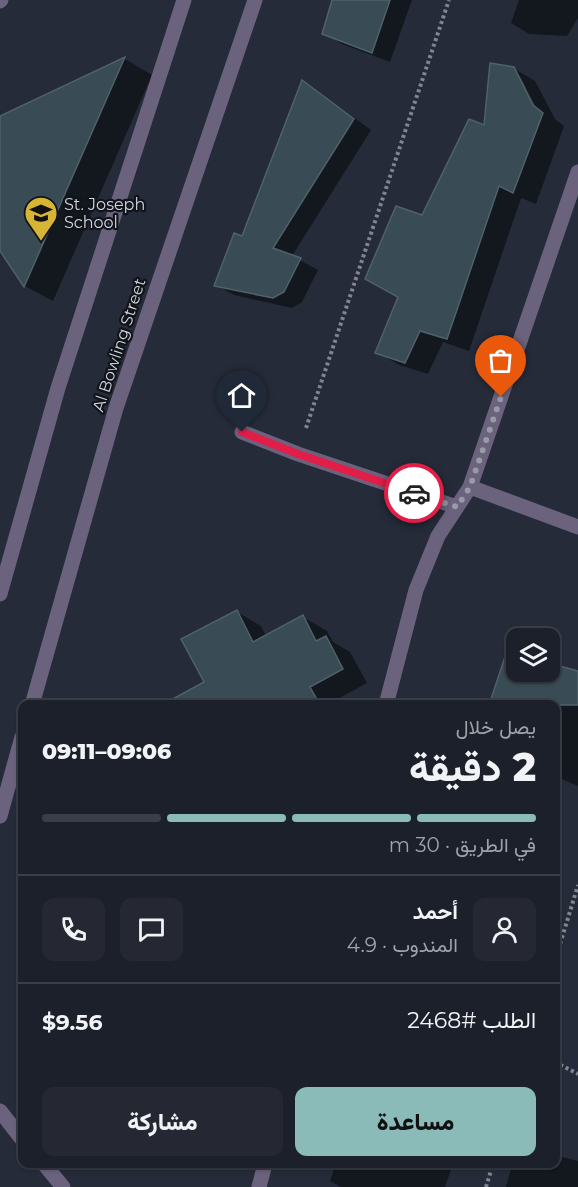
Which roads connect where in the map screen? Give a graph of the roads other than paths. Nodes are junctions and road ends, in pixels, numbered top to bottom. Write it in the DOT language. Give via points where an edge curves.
graph roads {
  1 [pos="184,0"];
  2 [pos="255,0"];
  3 [pos="578,172"];
  4 [pos="242,432"];
  5 [pos="470,487"];
  6 [pos="457,507"];
  7 [pos="578,527"];
  8 [pos="0,594"];
  9 [pos="33,700"];
  10 [pos="387,700"];
  11 [pos="18,751"];
  12 [pos="0,816"];
  13 [pos="0,1111"];
  14 [pos="18,1133"];
  15 [pos="47,1168"];
  16 [pos="264,1168"];
  17 [pos="63,1187"];
  18 [pos="259,1187"];
  1 -- 8 [label="street" via="58,388"];
  2 -- 9 [label="street, Al Bowling Street" via="116,408"];
  3 -- 5 [label="street"];
  4 -- 6 [label="street"];
  5 -- 6 [label="street"];
  5 -- 7 [label="street"];
  6 -- 10 [label="street" via="438,536 416,590"];
  11 -- 12 [label="street"];
  13 -- 14 [label="street"];
  15 -- 17 [label="street"];
  16 -- 18 [label="street"];
}
